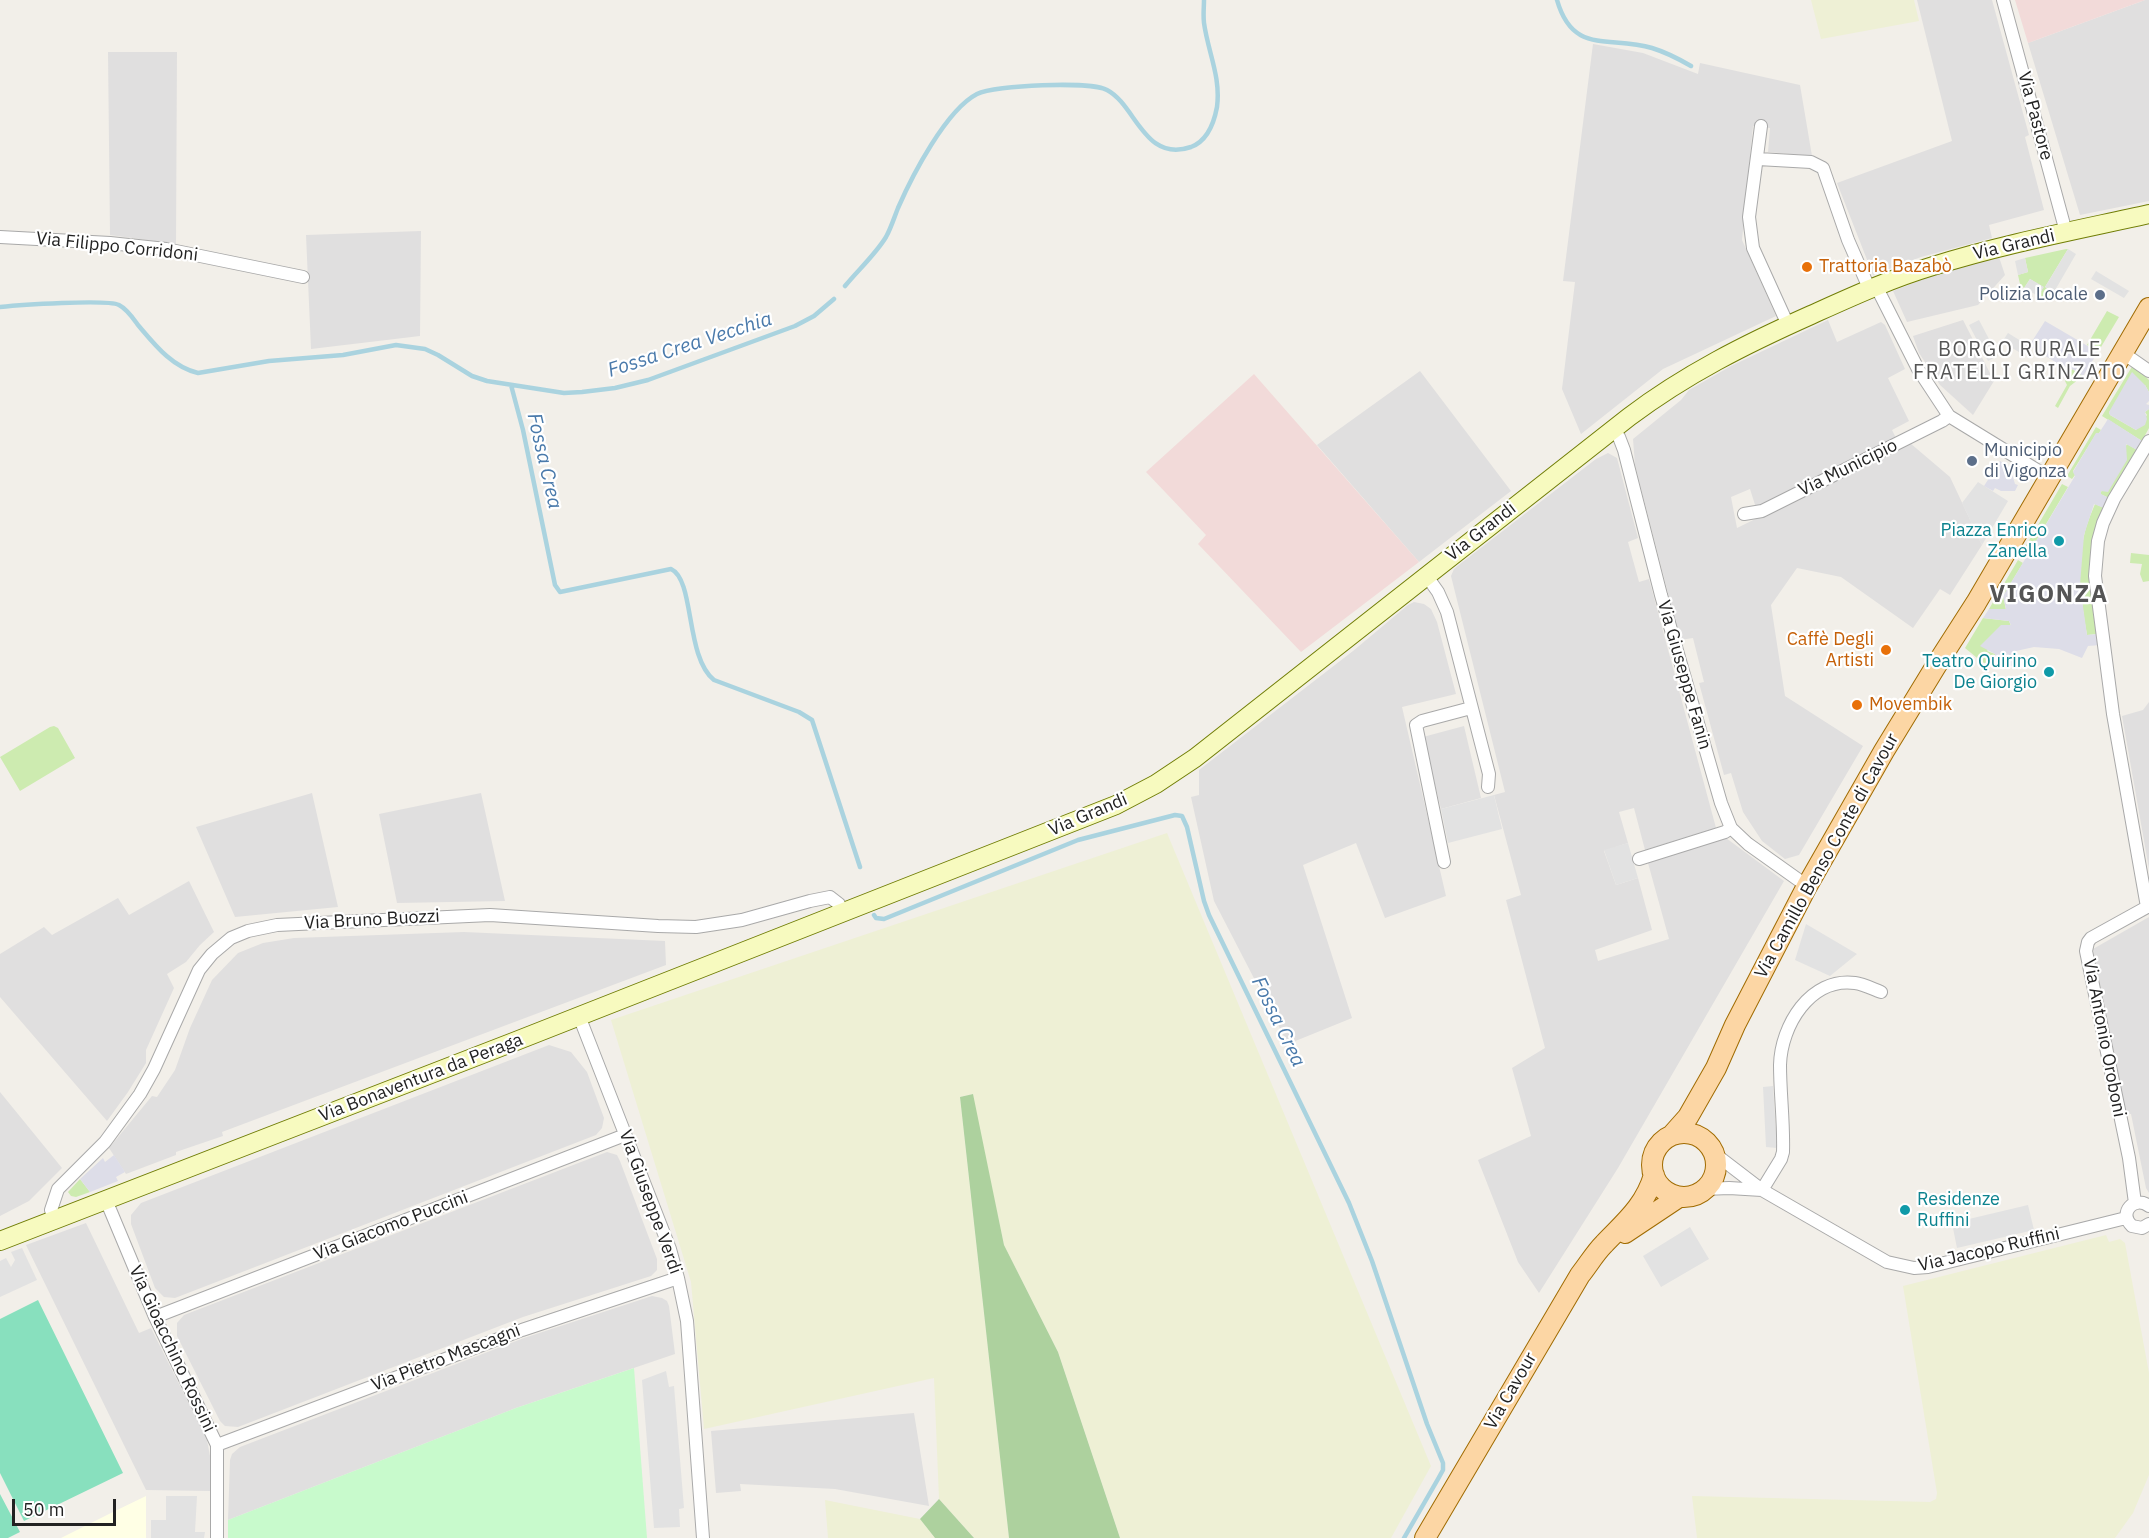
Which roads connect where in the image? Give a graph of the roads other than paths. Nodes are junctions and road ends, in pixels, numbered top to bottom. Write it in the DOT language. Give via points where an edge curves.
graph roads {
  1 [pos="2003,0"];
  2 [pos="1761,126"];
  3 [pos="1758,159"];
  4 [pos="2149,214"];
  5 [pos="2066,232"];
  6 [pos="0,237"];
  7 [pos="303,277"];
  8 [pos="1873,287"];
  9 [pos="2149,308"];
  10 [pos="1788,325"];
  11 [pos="2123,353"];
  12 [pos="2149,371"];
  13 [pos="1949,416"];
  14 [pos="1613,429"];
  15 [pos="2149,441"];
  16 [pos="2050,478"];
  17 [pos="1744,514"];
  18 [pos="1426,575"];
  19 [pos="1471,708"];
  20 [pos="1488,787"];
  21 [pos="1731,828"];
  22 [pos="1639,859"];
  23 [pos="1444,862"];
  24 [pos="1807,886"];
  25 [pos="2148,907"];
  26 [pos="842,912"];
  27 [pos="1881,992"];
  28 [pos="579,1016"];
  29 [pos="1716,1068"];
  30 [pos="625,1135"];
  31 [pos="1672,1135"];
  32 [pos="1710,1148"];
  33 [pos="1654,1175"];
  34 [pos="1705,1189"];
  35 [pos="1762,1190"];
  36 [pos="1679,1197"];
  37 [pos="106,1200"];
  38 [pos="2135,1203"];
  39 [pos="2149,1206"];
  40 [pos="2126,1218"];
  41 [pos="54,1219"];
  42 [pos="2149,1224"];
  43 [pos="0,1241"];
  44 [pos="1602,1246"];
  45 [pos="678,1278"];
  46 [pos="155,1317"];
  47 [pos="217,1445"];
  48 [pos="216,1538"];
  49 [pos="704,1538"];
  50 [pos="1425,1538"];
  1 -- 5 [label="street, Via Pastore"];
  2 -- 3 [label="street"];
  3 -- 8 [label="street" via="1811,162 1823,168 1848,240"];
  3 -- 10 [label="street" via="1749,217 1753,248"];
  4 -- 5 [label="main road, Via Grandi"];
  5 -- 8 [label="main road, Via Grandi" via="1967,256"];
  6 -- 7 [label="street, Via Filippo Corridoni" via="166,249"];
  8 -- 10 [label="main road, Via Grandi"];
  8 -- 13 [label="street"];
  9 -- 11 [label="main road, Via Camillo Benso Conte di Cavour"];
  10 -- 14 [label="main road, Via Grandi" via="1681,380"];
  11 -- 12 [label="street"];
  11 -- 16 [label="main road, Via Camillo Benso Conte di Cavour"];
  13 -- 16 [label="street"];
  13 -- 17 [label="street, Via Municipio" via="1762,511"];
  14 -- 18 [label="main road, Via Grandi"];
  14 -- 21 [label="street, Via Giuseppe Fanin" via="1624,450 1661,595"];
  15 -- 25 [label="street" via="2103,523 2095,576 2113,714"];
  16 -- 24 [label="main road, Via Camillo Benso Conte di Cavour"];
  18 -- 19 [label="street" via="1447,612"];
  18 -- 26 [label="main road, Via Grandi" via="1195,758 1156,784 1080,820"];
  19 -- 20 [label="street" via="1489,774"];
  19 -- 23 [label="street" via="1416,725"];
  21 -- 22 [label="street"];
  21 -- 24 [label="street, Via Giuseppe Fanin"];
  24 -- 29 [label="main road, Via Camillo Benso Conte di Cavour"];
  25 -- 38 [label="street, Via Antonio Oroboni" via="2091,938 2086,951"];
  26 -- 28 [label="main road, Via Bonaventura da Peraga"];
  26 -- 41 [label="street, Via Bruno Buozzi" via="830,897 742,920 696,927 490,915 277,925 248,931 223,944 199,969 140,1094 105,1142 58,1190 51,1210"];
  27 -- 35 [label="street" via="1855,983 1836,984 1811,995 1799,1009 1781,1053 1783,1152"];
  28 -- 30 [label="street, Via Giuseppe Verdi"];
  28 -- 37 [label="main road, Via Bonaventura da Peraga"];
  29 -- 31 [label="main road" via="1688,1118"];
  29 -- 32 [label="main road" via="1702,1116"];
  30 -- 45 [label="street, Via Giuseppe Verdi"];
  30 -- 46 [label="street, Via Giacomo Puccini"];
  31 -- 32 [label="main road" via="1690,1133"];
  31 -- 33 [label="main road" via="1663,1140 1653,1156"];
  32 -- 34 [label="main road" via="1717,1163"];
  32 -- 35 [label="street, Via Jacopo Ruffini"];
  33 -- 36 [label="main road" via="1663,1189"];
  33 -- 44 [label="main road, Via Cavour" via="1648,1192 1628,1220"];
  34 -- 35 [label="street, Via Jacopo Ruffini"];
  34 -- 36 [label="main road"];
  35 -- 40 [label="street, Via Jacopo Ruffini" via="1887,1262 1914,1268"];
  36 -- 44 [label="main road, Via Cavour"];
  37 -- 41 [label="main road, Via Bonaventura da Peraga"];
  37 -- 46 [label="street, Via Gioacchino Rossini"];
  38 -- 39 [label="street"];
  38 -- 40 [label="street" via="2128,1208"];
  40 -- 42 [label="street, Via Jacopo Ruffini" via="2137,1228"];
  41 -- 43 [label="main road, Via Bonaventura da Peraga"];
  44 -- 50 [label="main road, Via Cavour" via="1580,1275"];
  45 -- 47 [label="street, Via Pietro Mascagni" via="522,1330"];
  45 -- 49 [label="street, Via Giuseppe Verdi" via="687,1321"];
  46 -- 47 [label="street, Via Gioacchino Rossini"];
  47 -- 48 [label="street, Via Gioacchino Rossini"];
}
